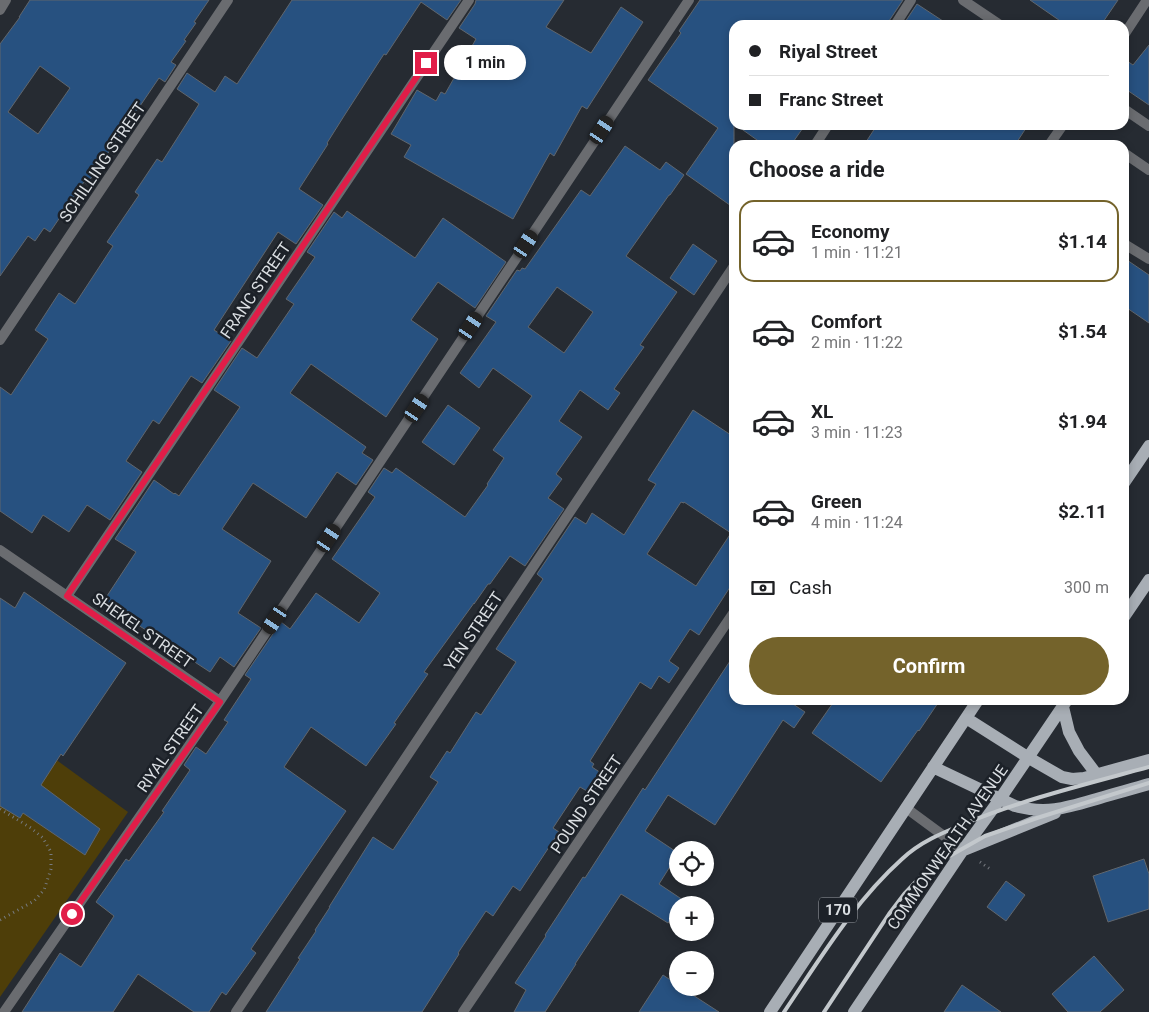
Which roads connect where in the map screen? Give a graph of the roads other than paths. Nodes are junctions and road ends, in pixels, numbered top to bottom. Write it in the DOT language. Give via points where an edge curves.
graph roads {
  1 [pos="6,0"];
  2 [pos="228,0"];
  3 [pos="468,0"];
  4 [pos="689,0"];
  5 [pos="912,0"];
  6 [pos="963,0"];
  7 [pos="1147,0"];
  8 [pos="0,10"];
  9 [pos="898,20"];
  10 [pos="993,20"];
  11 [pos="1129,27"];
  12 [pos="1129,112"];
  13 [pos="1149,126"];
  14 [pos="1129,156"];
  15 [pos="1149,170"];
  16 [pos="1129,247"];
  17 [pos="1149,259"];
  18 [pos="729,273"];
  19 [pos="0,340"];
  20 [pos="1149,446"];
  21 [pos="1129,476"];
  22 [pos="0,550"];
  23 [pos="1149,580"];
  24 [pos="67,596"];
  25 [pos="1129,610"];
  26 [pos="729,619"];
  27 [pos="220,702"];
  28 [pos="975,705"];
  29 [pos="1064,705"];
  30 [pos="1065,705"];
  31 [pos="966,718"];
  32 [pos="1028,758"];
  33 [pos="1149,760"];
  34 [pos="933,767"];
  35 [pos="1097,775"];
  36 [pos="1149,784"];
  37 [pos="1000,799"];
  38 [pos="906,808"];
  39 [pos="1064,809"];
  40 [pos="963,850"];
  41 [pos="4,1012"];
  42 [pos="236,1012"];
  43 [pos="463,1012"];
  44 [pos="770,1012"];
  45 [pos="854,1012"];
  1 -- 8 [label="street"];
  2 -- 19 [label="street, SCHILLING STREET"];
  3 -- 24 [label="street, FRANC STREET"];
  4 -- 27 [label="street, RIYAL STREET"];
  5 -- 9 [label="street"];
  6 -- 10 [label="street"];
  7 -- 11 [label="street"];
  12 -- 13 [label="street"];
  14 -- 15 [label="street"];
  16 -- 17 [label="street"];
  18 -- 42 [label="street, YEN STREET"];
  20 -- 21 [label="main road"];
  22 -- 24 [label="street, SHEKEL STREET"];
  23 -- 25 [label="main road"];
  24 -- 27 [label="street, SHEKEL STREET"];
  26 -- 43 [label="street, POUND STREET"];
  27 -- 41 [label="street, RIYAL STREET"];
  28 -- 31 [label="main road, 170"];
  29 -- 32 [label="main road, COMMONWEALTH AVENUE"];
  30 -- 35 [label="main road" via="1069,732"];
  31 -- 32 [label="main road"];
  31 -- 34 [label="main road, 170"];
  32 -- 35 [label="main road" via="1072,779"];
  32 -- 37 [label="main road, COMMONWEALTH AVENUE"];
  33 -- 35 [label="main road"];
  34 -- 37 [label="main road"];
  34 -- 38 [label="main road, 170"];
  36 -- 39 [label="main road"];
  37 -- 39 [label="main road" via="1030,810"];
  37 -- 40 [label="main road, COMMONWEALTH AVENUE"];
  38 -- 40 [label="street"];
  38 -- 44 [label="main road, 170"];
  39 -- 40 [label="main road"];
  40 -- 45 [label="main road, COMMONWEALTH AVENUE"];
}
